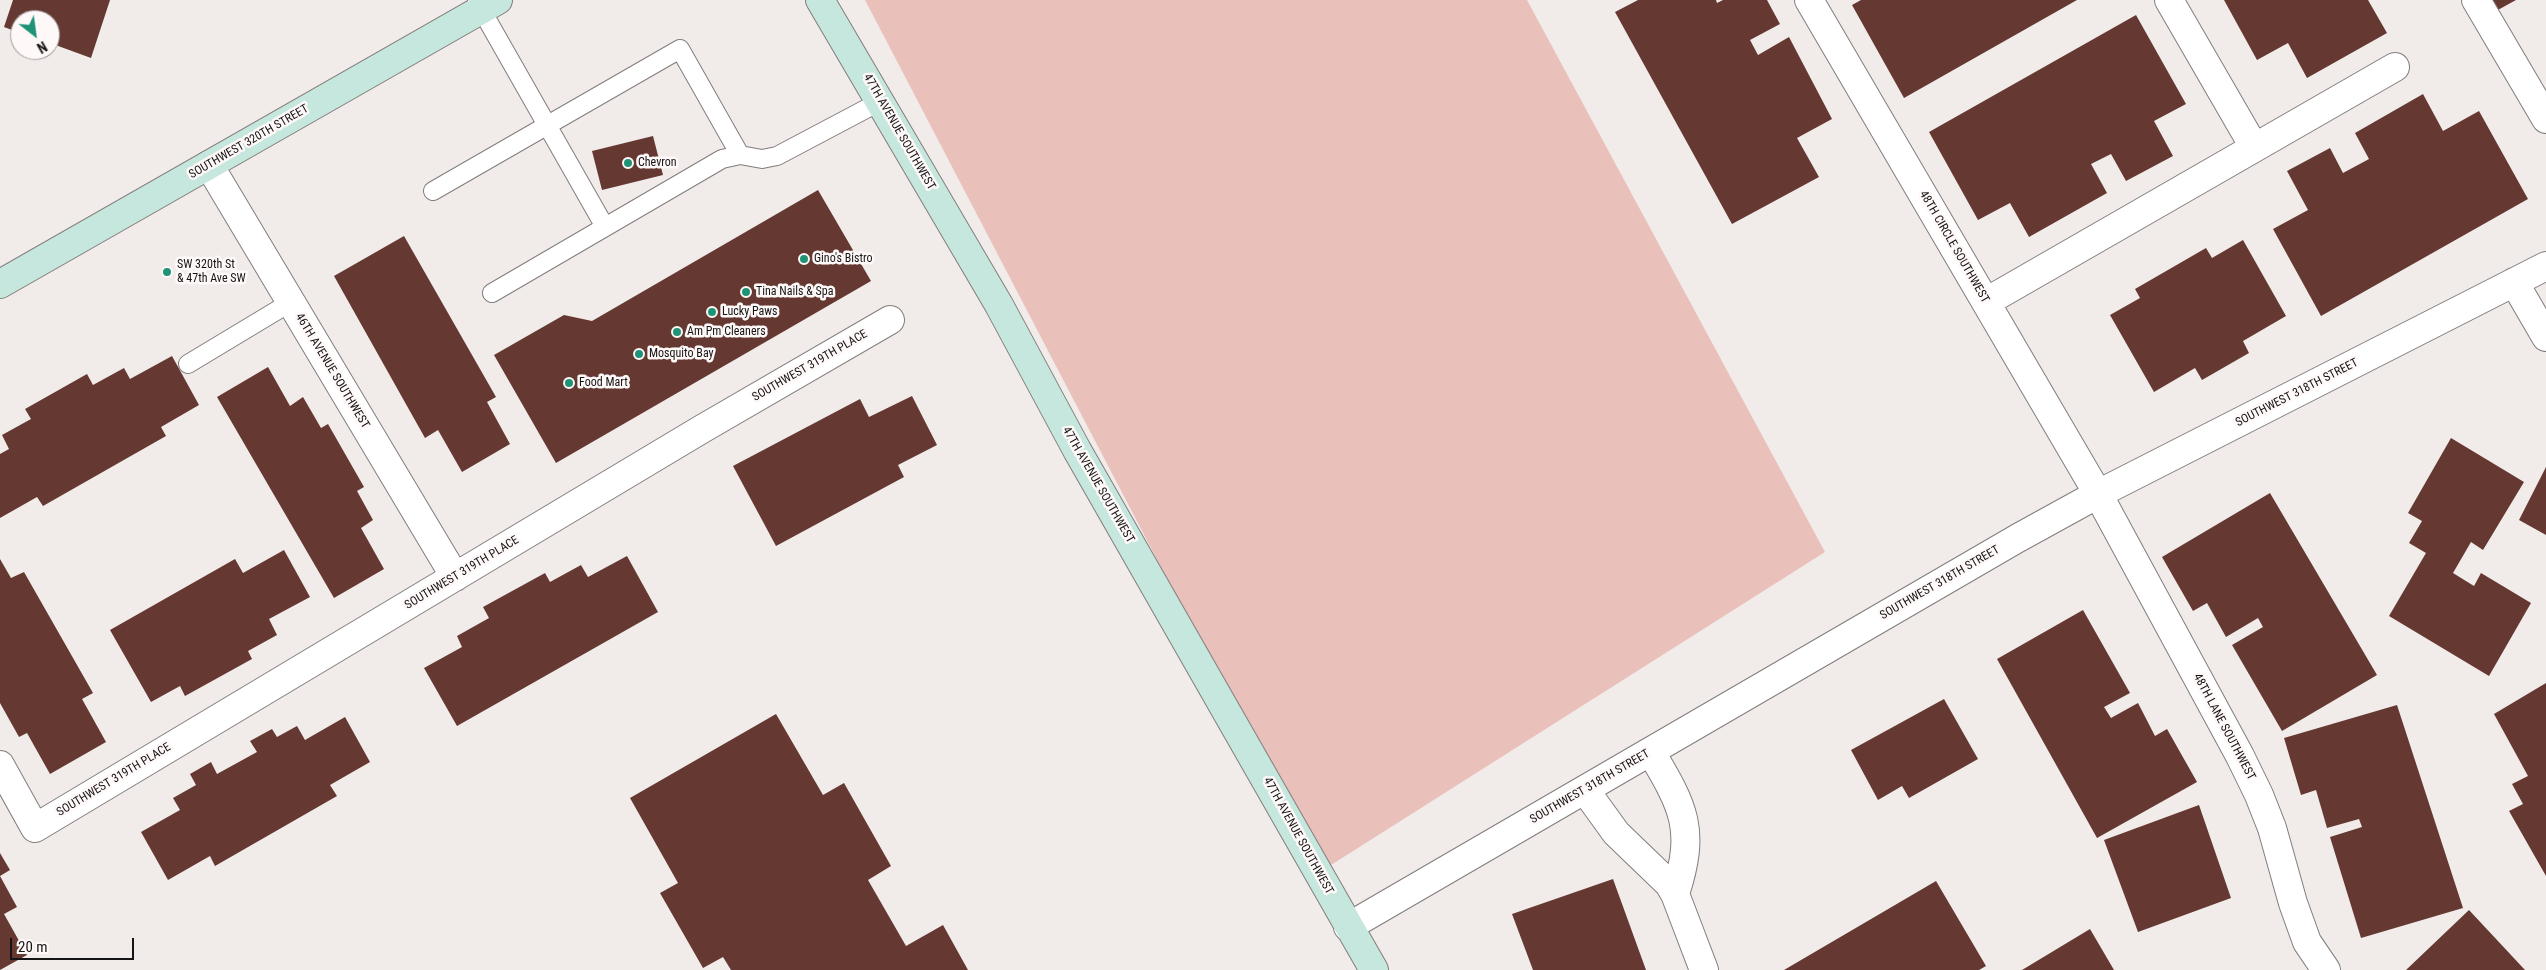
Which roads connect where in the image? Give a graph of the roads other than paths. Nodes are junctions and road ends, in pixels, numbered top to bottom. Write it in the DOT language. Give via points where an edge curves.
graph roads {
  1 [pos="820,0"];
  2 [pos="1809,0"];
  3 [pos="2169,0"];
  4 [pos="2476,0"];
  5 [pos="485,3"];
  6 [pos="2395,67"];
  7 [pos="881,101"];
  8 [pos="2546,119"];
  9 [pos="547,126"];
  10 [pos="2254,147"];
  11 [pos="740,155"];
  12 [pos="209,165"];
  13 [pos="433,191"];
  14 [pos="605,227"];
  15 [pos="2546,266"];
  16 [pos="2514,282"];
  17 [pos="0,284"];
  18 [pos="492,293"];
  19 [pos="291,302"];
  20 [pos="1986,302"];
  21 [pos="890,320"];
  22 [pos="2546,337"];
  23 [pos="188,364"];
  24 [pos="2098,494"];
  25 [pos="455,576"];
  26 [pos="1651,752"];
  27 [pos="0,766"];
  28 [pos="1585,790"];
  29 [pos="1675,894"];
  30 [pos="1348,927"];
  31 [pos="1374,970"];
  32 [pos="1704,970"];
  33 [pos="2326,970"];
  1 -- 7 [label="main road, 47TH AVENUE SOUTHWEST"];
  2 -- 20 [label="street, 48TH CIRCLE SOUTHWEST"];
  3 -- 10 [label="street"];
  4 -- 8 [label="street"];
  5 -- 9 [label="lane"];
  5 -- 12 [label="main road, SOUTHWEST 320TH STREET"];
  6 -- 10 [label="street"];
  7 -- 11 [label="lane" via="777,156 762,159"];
  7 -- 30 [label="main road, 47TH AVENUE SOUTHWEST" via="1315,863"];
  9 -- 11 [label="lane" via="680,49"];
  9 -- 13 [label="lane"];
  9 -- 14 [label="lane"];
  10 -- 20 [label="street"];
  11 -- 14 [label="lane" via="722,159"];
  12 -- 17 [label="main road, SOUTHWEST 320TH STREET"];
  12 -- 19 [label="street, 46TH AVENUE SOUTHWEST"];
  14 -- 18 [label="lane"];
  15 -- 16 [label="street, SOUTHWEST 318TH STREET"];
  16 -- 22 [label="street"];
  16 -- 24 [label="street, SOUTHWEST 318TH STREET"];
  19 -- 23 [label="lane"];
  19 -- 25 [label="street, 46TH AVENUE SOUTHWEST"];
  20 -- 24 [label="street, 48TH CIRCLE SOUTHWEST"];
  21 -- 25 [label="street, SOUTHWEST 319TH PLACE"];
  24 -- 26 [label="street, SOUTHWEST 318TH STREET"];
  24 -- 33 [label="street, 48TH LANE SOUTHWEST" via="2259,795 2307,942"];
  25 -- 27 [label="street, SOUTHWEST 319TH PLACE" via="35,828"];
  26 -- 28 [label="street, SOUTHWEST 318TH STREET"];
  26 -- 29 [label="street" via="1670,784 1684,822 1687,853"];
  28 -- 29 [label="street" via="1616,833 1660,874"];
  28 -- 30 [label="street, SOUTHWEST 318TH STREET"];
  29 -- 32 [label="street"];
  30 -- 31 [label="main road, 47TH AVENUE SOUTHWEST"];
}
